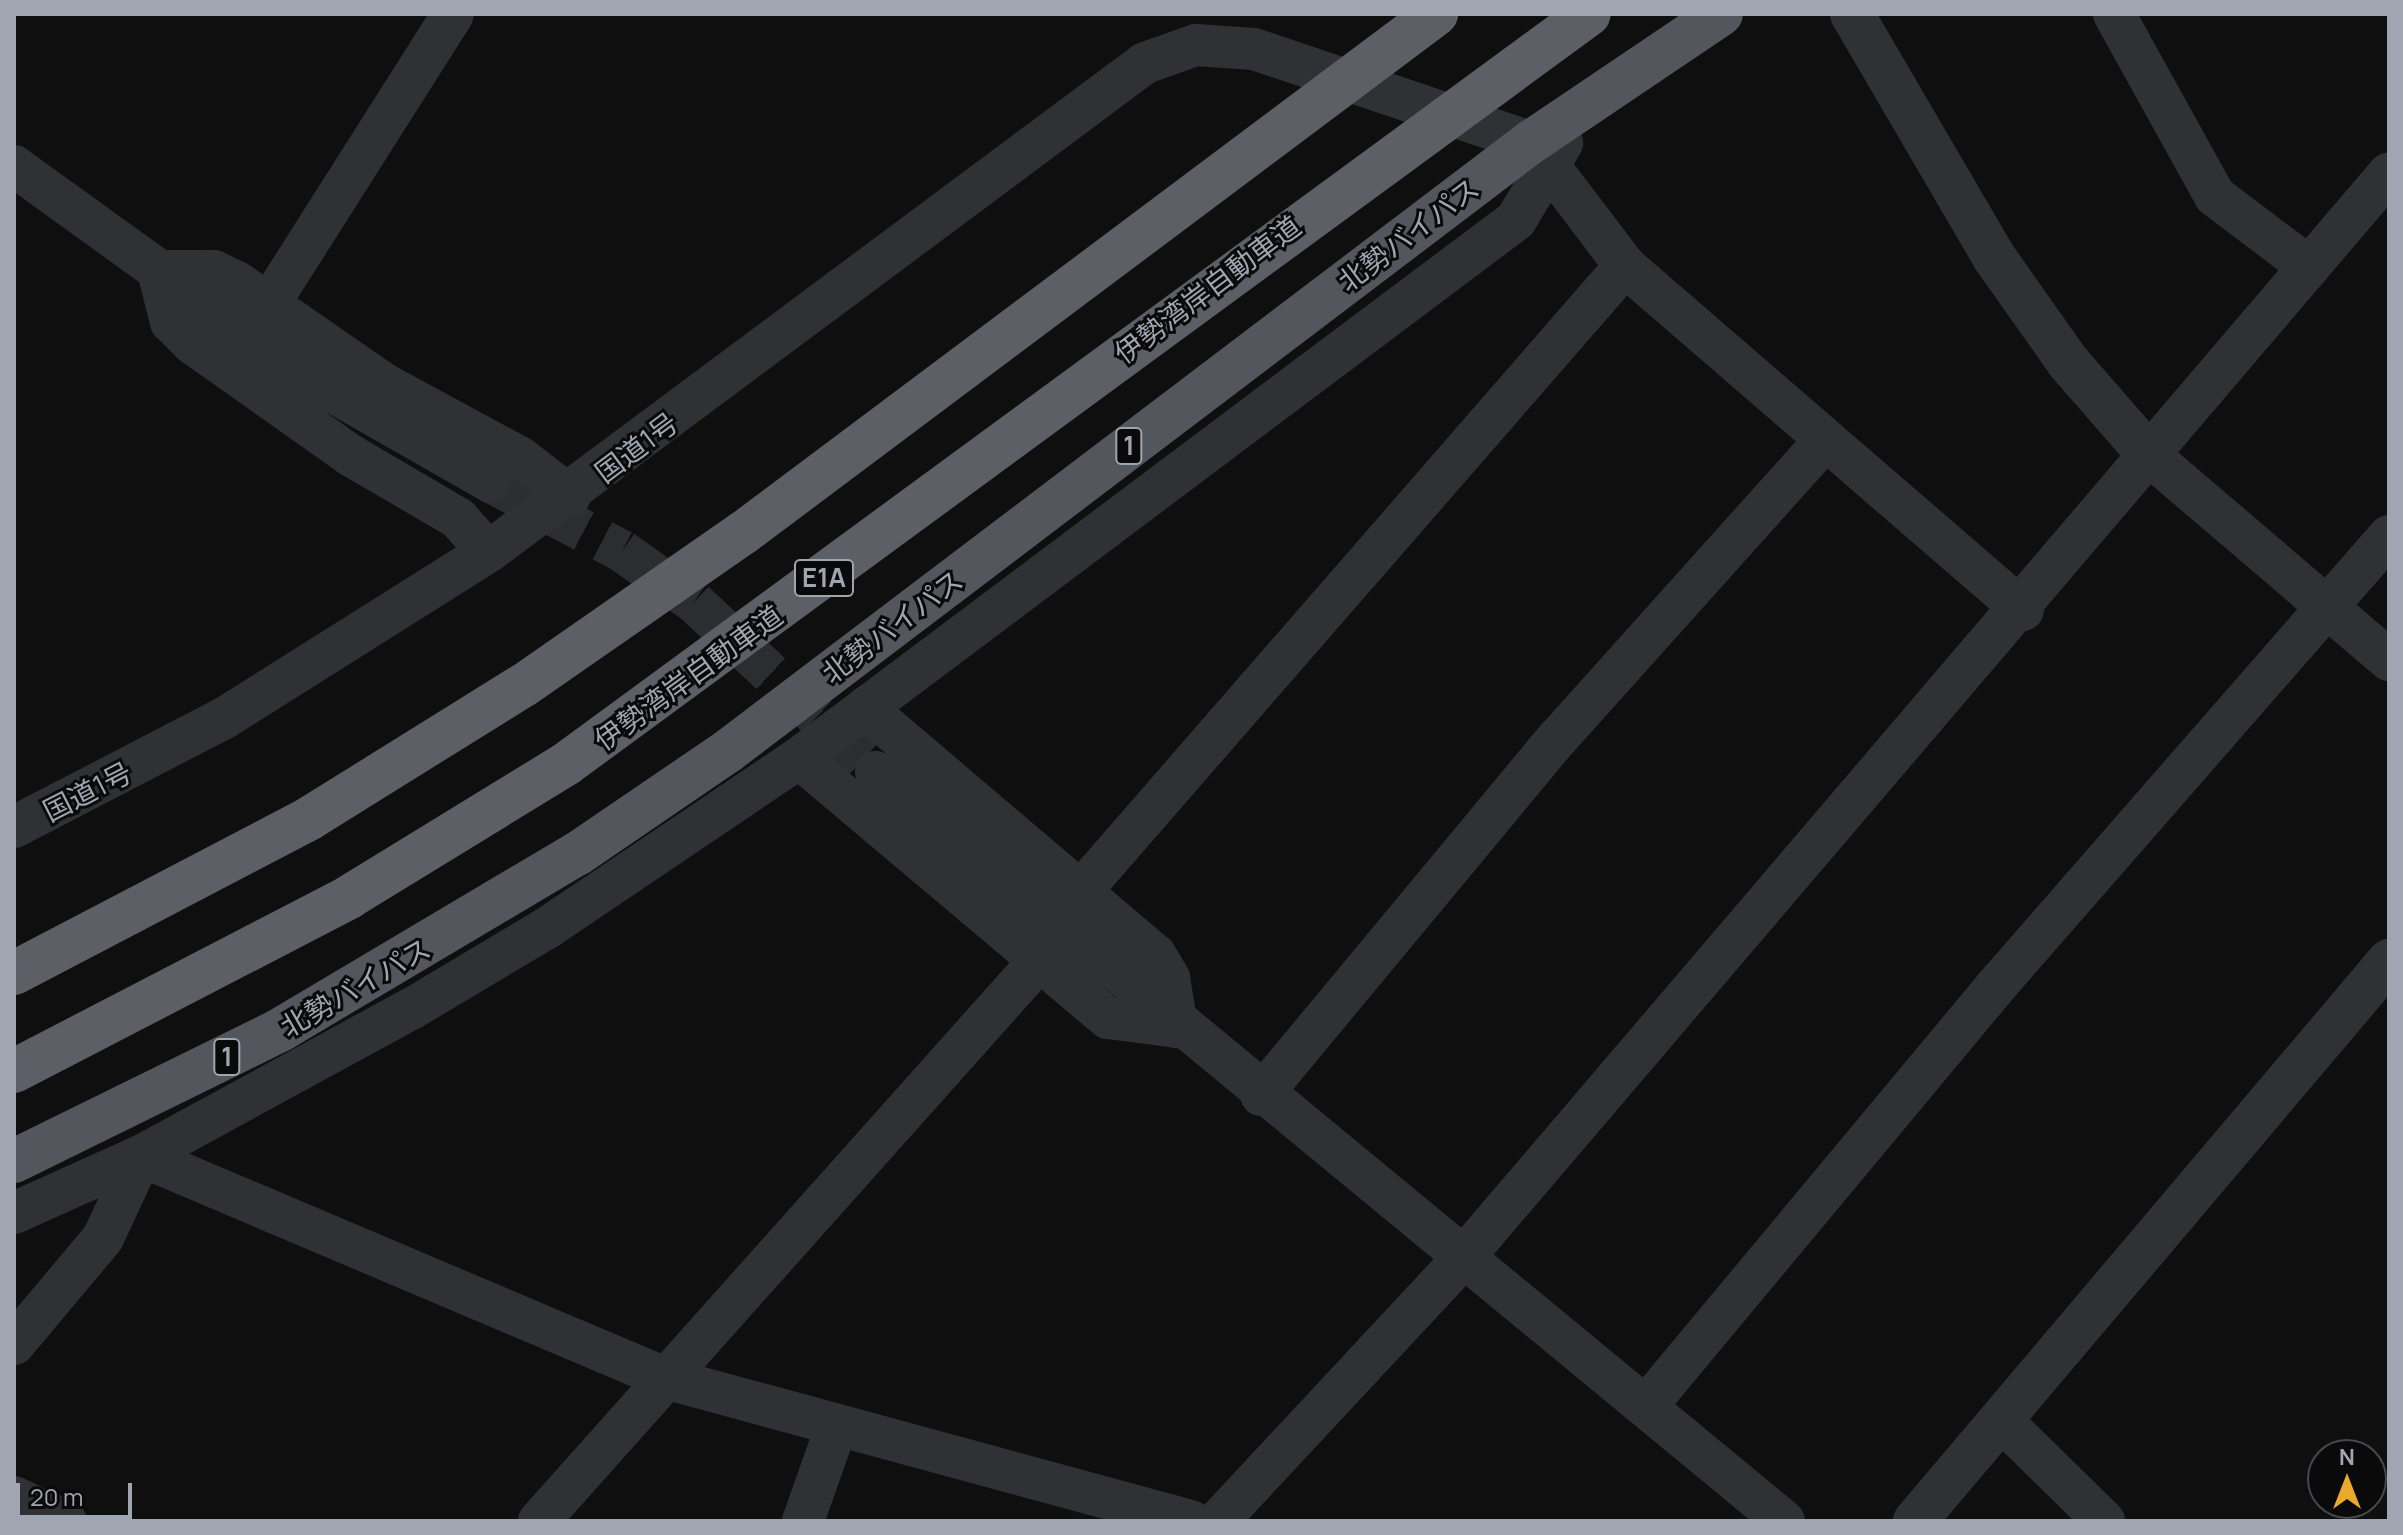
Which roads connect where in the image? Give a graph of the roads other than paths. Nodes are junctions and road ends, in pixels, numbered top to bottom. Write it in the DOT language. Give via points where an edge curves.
graph roads {
  1 [pos="453,14"];
  2 [pos="1436,14"];
  3 [pos="1589,14"];
  4 [pos="1721,14"];
  5 [pos="1852,14"];
  6 [pos="2114,14"];
  7 [pos="1205,29"];
  8 [pos="1540,153"];
  9 [pos="14,166"];
  10 [pos="2389,173"];
  11 [pos="1625,266"];
  12 [pos="2309,267"];
  13 [pos="158,271"];
  14 [pos="269,304"];
  15 [pos="1824,441"];
  16 [pos="2149,455"];
  17 [pos="491,482"];
  18 [pos="570,496"];
  19 [pos="2389,536"];
  20 [pos="488,552"];
  21 [pos="2331,608"];
  22 [pos="2023,610"];
  23 [pos="2389,660"];
  24 [pos="865,708"];
  25 [pos="799,758"];
  26 [pos="876,772"];
  27 [pos="14,827"];
  28 [pos="1081,891"];
  29 [pos="1039,961"];
  30 [pos="2389,961"];
  31 [pos="14,973"];
  32 [pos="1177,1027"];
  33 [pos="14,1071"];
  34 [pos="1261,1095"];
  35 [pos="141,1156"];
  36 [pos="14,1161"];
  37 [pos="14,1213"];
  38 [pos="1463,1258"];
  39 [pos="14,1344"];
  40 [pos="665,1378"];
  41 [pos="1648,1404"];
  42 [pos="2002,1421"];
  43 [pos="837,1425"];
  44 [pos="14,1497"];
  45 [pos="66,1521"];
  46 [pos="539,1521"];
  47 [pos="803,1521"];
  48 [pos="1191,1521"];
  49 [pos="1218,1521"];
  50 [pos="1784,1521"];
  51 [pos="1915,1521"];
  52 [pos="2104,1521"];
  1 -- 14 [label="street"];
  2 -- 31 [label="highway, bridge" via="743,533 524,685 310,818"];
  3 -- 33 [label="highway, 伊勢湾岸自動車道 / E1A, bridge" via="566,764 349,897"];
  4 -- 8 [label="highway, 北勢バイパス / 1" via="1586,103"];
  5 -- 16 [label="street" via="1994,257 2068,362"];
  6 -- 12 [label="street" via="2215,196"];
  7 -- 8 [label="street"];
  7 -- 18 [label="street, 国道1号" via="1145,63"];
  8 -- 11 [label="street"];
  8 -- 24 [label="street" via="1516,220"];
  8 -- 36 [label="highway, 北勢バイパス / 1" via="728,751 577,854 280,1030"];
  9 -- 13 [label="street"];
  10 -- 12 [label="street"];
  11 -- 15 [label="street"];
  11 -- 28 [label="street"];
  12 -- 16 [label="street"];
  13 -- 14 [label="street" via="214,271"];
  13 -- 17 [label="street" via="372,419"];
  13 -- 20 [label="street" via="171,322 192,343 350,455 458,518"];
  14 -- 18 [label="street" via="386,385 521,458"];
  15 -- 22 [label="street"];
  15 -- 34 [label="street" via="1556,740"];
  16 -- 21 [label="street"];
  16 -- 22 [label="street"];
  18 -- 20 [label="street, 国道1号"];
  19 -- 21 [label="street"];
  20 -- 27 [label="street, 国道1号" via="226,717"];
  21 -- 23 [label="street"];
  21 -- 41 [label="street" via="1997,985"];
  22 -- 38 [label="street"];
  24 -- 25 [label="street"];
  24 -- 28 [label="street"];
  25 -- 29 [label="street"];
  25 -- 35 [label="street" via="547,928"];
  26 -- 32 [label="street"];
  28 -- 32 [label="street" via="1156,956 1169,978"];
  29 -- 32 [label="street" via="1108,1018"];
  29 -- 40 [label="street"];
  30 -- 42 [label="street"];
  32 -- 34 [label="street"];
  34 -- 38 [label="street"];
  35 -- 37 [label="street"];
  35 -- 39 [label="street" via="103,1238"];
  35 -- 40 [label="street"];
  38 -- 41 [label="street"];
  38 -- 49 [label="street"];
  40 -- 43 [label="street"];
  40 -- 46 [label="street"];
  41 -- 50 [label="street"];
  42 -- 51 [label="street"];
  42 -- 52 [label="street"];
  43 -- 47 [label="street"];
  43 -- 48 [label="street"];
  44 -- 45 [label="street"];
}
